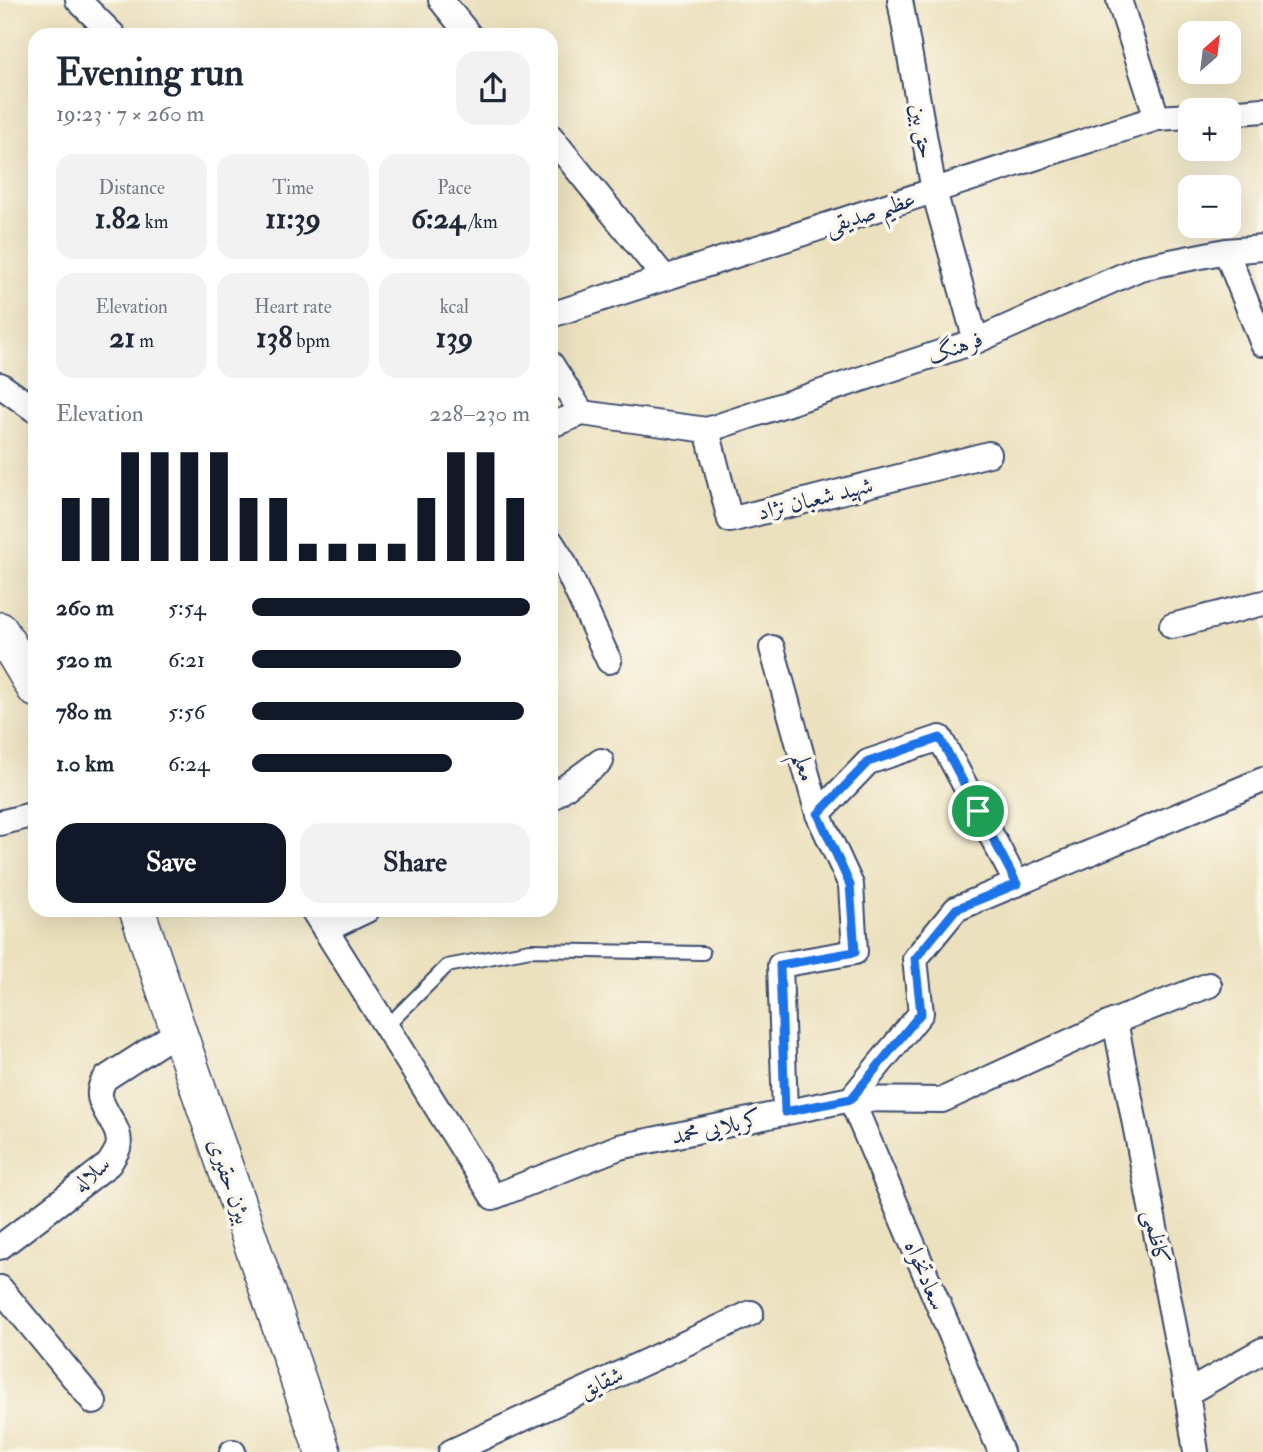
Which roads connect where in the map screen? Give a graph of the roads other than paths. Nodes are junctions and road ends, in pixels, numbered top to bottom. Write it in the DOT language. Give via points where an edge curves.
graph roads {
  1 [pos="79,0"];
  2 [pos="441,0"];
  3 [pos="900,0"];
  4 [pos="1119,0"];
  5 [pos="106,28"];
  6 [pos="463,28"];
  7 [pos="1263,110"];
  8 [pos="1241,112"];
  9 [pos="1178,117"];
  10 [pos="1157,118"];
  11 [pos="558,146"];
  12 [pos="934,191"];
  13 [pos="1263,248"];
  14 [pos="1226,251"];
  15 [pos="665,278"];
  16 [pos="558,314"];
  17 [pos="976,341"];
  18 [pos="1263,344"];
  19 [pos="558,375"];
  20 [pos="0,385"];
  21 [pos="28,405"];
  22 [pos="582,413"];
  23 [pos="558,422"];
  24 [pos="707,430"];
  25 [pos="989,454"];
  26 [pos="558,553"];
  27 [pos="1263,603"];
  28 [pos="1172,626"];
  29 [pos="0,630"];
  30 [pos="772,648"];
  31 [pos="609,661"];
  32 [pos="28,677"];
  33 [pos="601,761"];
  34 [pos="1263,780"];
  35 [pos="558,793"];
  36 [pos="818,814"];
  37 [pos="28,816"];
  38 [pos="0,823"];
  39 [pos="1017,884"];
  40 [pos="139,917"];
  41 [pos="319,920"];
  42 [pos="703,953"];
  43 [pos="1209,985"];
  44 [pos="1115,1021"];
  45 [pos="386,1027"];
  46 [pos="179,1031"];
  47 [pos="851,1099"];
  48 [pos="785,1112"];
  49 [pos="0,1247"];
  50 [pos="0,1288"];
  51 [pos="751,1313"];
  52 [pos="1263,1350"];
  53 [pos="1187,1393"];
  54 [pos="94,1402"];
  55 [pos="323,1452"];
  56 [pos="451,1452"];
  57 [pos="1002,1452"];
  58 [pos="1196,1452"];
  1 -- 5 [label="street"];
  2 -- 6 [label="street"];
  3 -- 12 [label="street, حق بین"];
  4 -- 10 [label="street"];
  7 -- 8 [label="street"];
  9 -- 10 [label="street, عظیم صدیقی"];
  10 -- 12 [label="street, عظیم صدیقی"];
  11 -- 15 [label="street"];
  12 -- 15 [label="street, عظیم صدیقی"];
  12 -- 17 [label="street, حق بین"];
  13 -- 14 [label="street, فرهنگ"];
  14 -- 17 [label="street, فرهنگ" via="1140,268"];
  14 -- 18 [label="street"];
  15 -- 16 [label="street, عظیم صدیقی"];
  17 -- 24 [label="street, فرهنگ"];
  19 -- 22 [label="street"];
  20 -- 21 [label="street"];
  22 -- 23 [label="street"];
  22 -- 24 [label="street, فرهنگ"];
  24 -- 25 [label="street, شهید شعبان نژاد" via="730,520"];
  26 -- 31 [label="street"];
  27 -- 28 [label="street"];
  29 -- 32 [label="main road"];
  30 -- 36 [label="street, معلم"];
  33 -- 35 [label="street"];
  34 -- 39 [label="street"];
  36 -- 39 [label="street" via="868,762 940,738"];
  36 -- 48 [label="street, معلم" via="850,885 855,952 780,965"];
  37 -- 38 [label="street"];
  39 -- 47 [label="street" via="956,909 915,959 921,1013"];
  40 -- 46 [label="main road, بیژن حقیری"];
  41 -- 45 [label="street, کربلایی محمد"];
  42 -- 45 [label="lane" via="530,950 447,966"];
  43 -- 44 [label="street, کربلایی محمد"];
  44 -- 47 [label="street, کربلایی محمد" via="942,1100"];
  44 -- 53 [label="street, کاظمی"];
  45 -- 48 [label="street, کربلایی محمد" via="493,1197 619,1147"];
  46 -- 49 [label="street, سلاله" via="100,1085 99,1098 117,1133 118,1147 109,1164"];
  46 -- 55 [label="main road, بیژن حقیری"];
  47 -- 48 [label="street, کربلایی محمد"];
  47 -- 57 [label="street, سعادتخواه"];
  50 -- 54 [label="street"];
  51 -- 56 [label="street, شقایق"];
  52 -- 53 [label="street"];
  53 -- 58 [label="street, کاظمی"];
}
